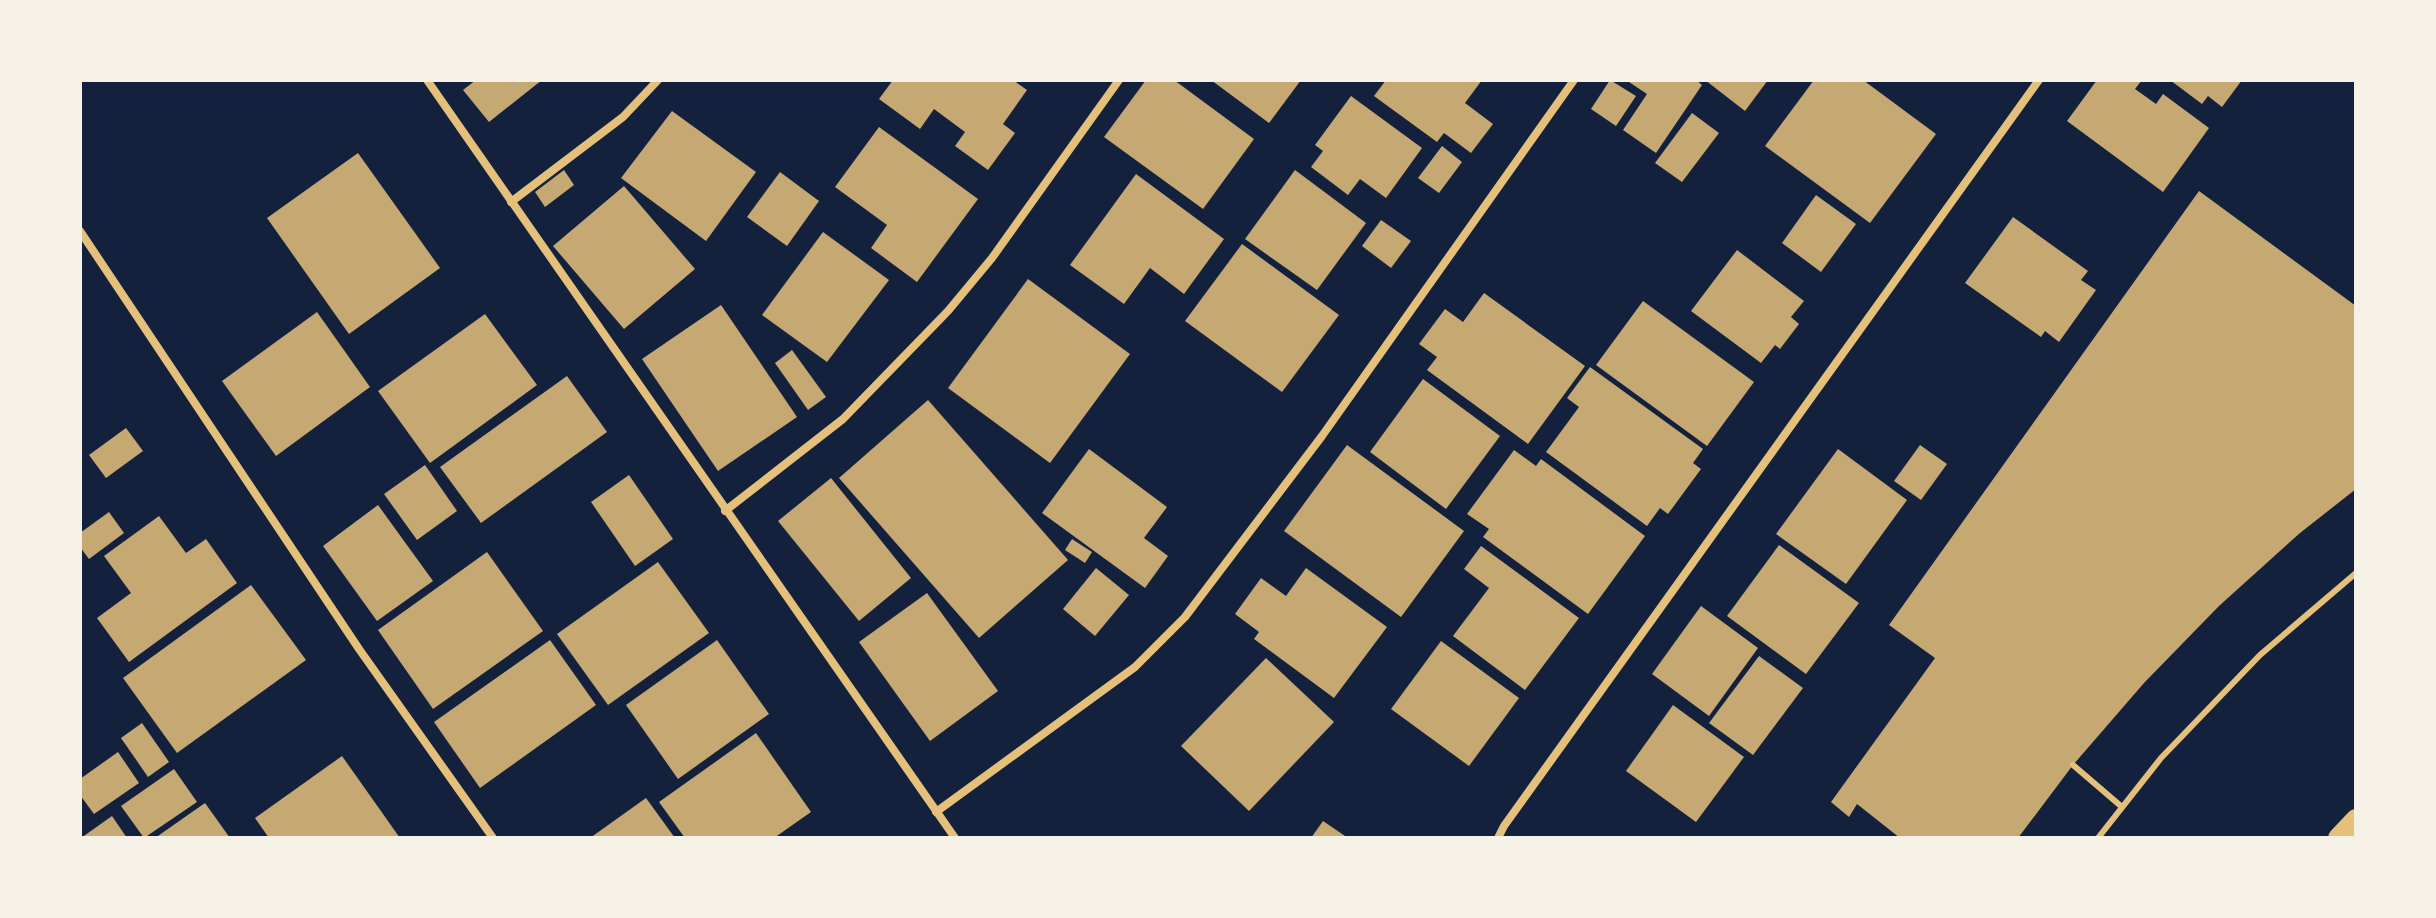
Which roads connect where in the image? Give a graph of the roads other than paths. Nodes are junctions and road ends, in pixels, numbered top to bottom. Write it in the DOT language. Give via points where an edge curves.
graph roads {
  1 [pos="427,80"];
  2 [pos="658,80"];
  3 [pos="1119,80"];
  4 [pos="1574,80"];
  5 [pos="2039,80"];
  6 [pos="511,202"];
  7 [pos="80,231"];
  8 [pos="725,511"];
  9 [pos="2356,573"];
  10 [pos="2073,765"];
  11 [pos="2122,807"];
  12 [pos="936,812"];
  13 [pos="2356,819"];
  14 [pos="493,838"];
  15 [pos="955,838"];
  16 [pos="1498,838"];
  17 [pos="2098,838"];
  18 [pos="2338,838"];
  1 -- 6 [label="street"];
  2 -- 6 [label="street" via="623,117"];
  3 -- 8 [label="street" via="948,311 843,419"];
  4 -- 12 [label="street" via="1322,436 1185,617 1135,667"];
  5 -- 16 [label="street"];
  6 -- 8 [label="street"];
  7 -- 14 [label="street" via="359,649"];
  8 -- 12 [label="street"];
  9 -- 11 [label="lane" via="2260,655 2161,758"];
  10 -- 11 [label="lane"];
  11 -- 17 [label="lane"];
  12 -- 15 [label="street"];
  13 -- 18 [label="main road"];
}
